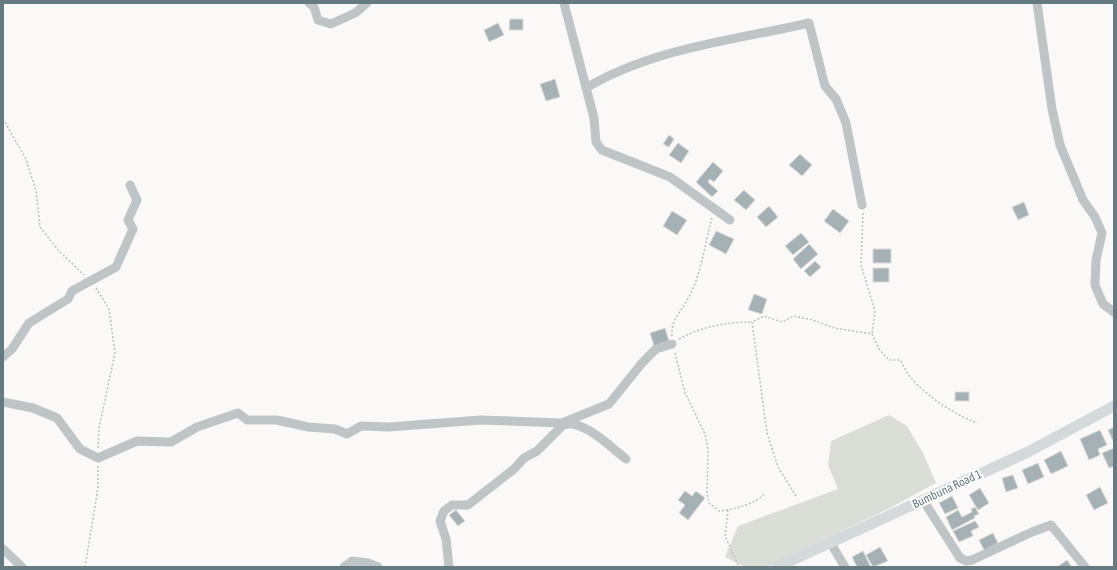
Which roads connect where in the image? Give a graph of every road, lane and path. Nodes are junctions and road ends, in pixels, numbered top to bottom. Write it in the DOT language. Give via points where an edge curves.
graph roads {
  1 [pos="310,3"];
  2 [pos="367,3"];
  3 [pos="564,3"];
  4 [pos="1037,3"];
  5 [pos="586,88"];
  6 [pos="3,119"];
  7 [pos="130,185"];
  8 [pos="862,205"];
  9 [pos="714,209"];
  10 [pos="730,220"];
  11 [pos="92,282"];
  12 [pos="1114,312"];
  13 [pos="752,322"];
  14 [pos="872,334"];
  15 [pos="672,344"];
  16 [pos="3,357"];
  17 [pos="3,402"];
  18 [pos="1114,406"];
  19 [pos="572,422"];
  20 [pos="562,423"];
  21 [pos="977,423"];
  22 [pos="98,458"];
  23 [pos="626,459"];
  24 [pos="764,495"];
  25 [pos="796,496"];
  26 [pos="922,500"];
  27 [pos="728,510"];
  28 [pos="830,542"];
  29 [pos="3,549"];
  30 [pos="22,567"];
  31 [pos="85,567"];
  32 [pos="344,567"];
  33 [pos="378,567"];
  34 [pos="449,567"];
  35 [pos="739,567"];
  36 [pos="777,567"];
  37 [pos="845,567"];
  38 [pos="1085,567"];
  1 -- 2 [label="street" via="318,20 331,24 354,13"];
  3 -- 5 [label="street"];
  4 -- 12 [label="street" via="1052,109 1060,145 1083,200 1102,233 1096,260 1095,285 1103,304"];
  5 -- 8 [label="street" via="599,80 692,47 809,23 825,86 836,99 846,123"];
  5 -- 9 [label="street" via="594,118 596,142 602,150 670,177"];
  6 -- 11 [label="path" via="26,159 36,191 40,227 58,250"];
  7 -- 11 [label="street" via="137,200 128,220 133,229 116,266"];
  8 -- 14 [label="path" via="864,222 861,265 875,311"];
  9 -- 10 [label="street"];
  9 -- 15 [label="path" via="696,281 688,300 671,327"];
  11 -- 16 [label="street" via="72,291 68,299 29,323 12,349"];
  11 -- 22 [label="path" via="109,309 115,353 98,428"];
  13 -- 14 [label="path" via="764,316 782,322 793,316 834,328"];
  13 -- 15 [label="path" via="736,322 708,328 684,336"];
  13 -- 25 [label="path" via="767,433 778,467"];
  14 -- 21 [label="path" via="879,350 889,360 900,360 912,379 935,399 964,418"];
  15 -- 20 [label="street" via="656,349 609,404"];
  15 -- 27 [label="path" via="685,393 705,434 708,449 709,503 719,511"];
  17 -- 22 [label="street" via="33,408 57,418 80,449"];
  18 -- 26 [label="main road, Bumbuna Road 1" via="1028,452"];
  19 -- 20 [label="street"];
  19 -- 23 [label="street" via="607,443"];
  19 -- 34 [label="street" via="563,425 537,451 524,458 468,505 452,506 444,511 440,521 446,539"];
  20 -- 22 [label="street" via="481,420 389,427 361,426 347,434 335,429 308,427 277,420 247,420 238,413 197,427 171,442 137,441"];
  22 -- 31 [label="path" via="98,488"];
  24 -- 27 [label="path" via="755,502"];
  26 -- 28 [label="main road, Bumbuna Road 1"];
  26 -- 38 [label="street" via="963,560 979,557 1051,525"];
  27 -- 35 [label="path" via="725,536"];
  28 -- 36 [label="main road, Bumbuna Road 1"];
  28 -- 37 [label="street"];
  29 -- 30 [label="street"];
  32 -- 33 [label="street" via="352,561"];
}
